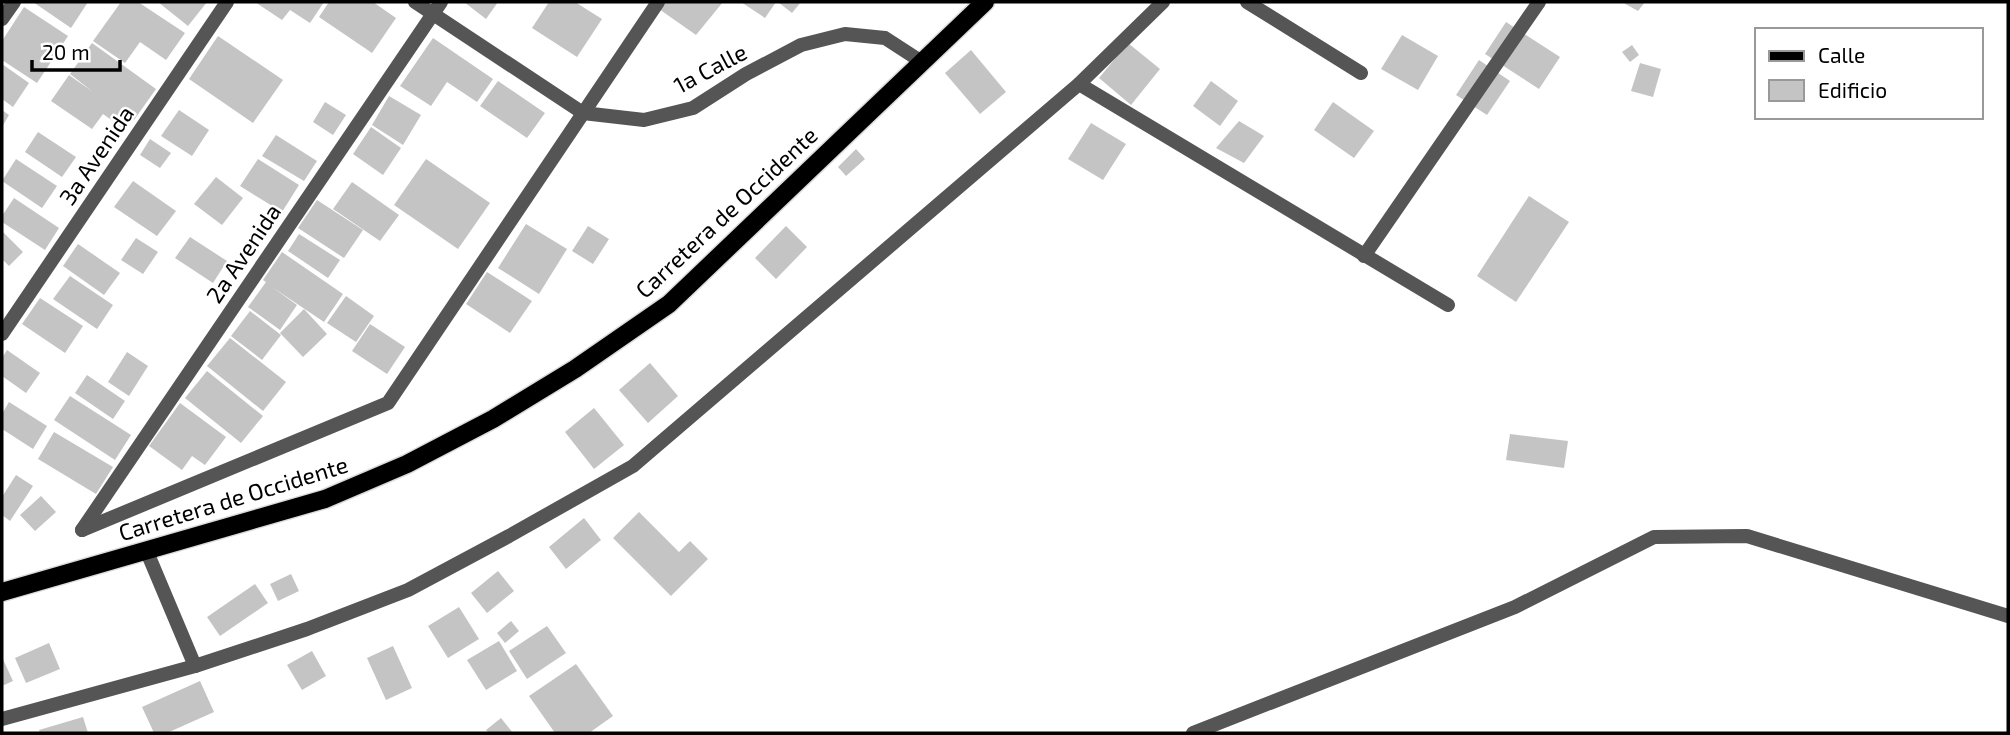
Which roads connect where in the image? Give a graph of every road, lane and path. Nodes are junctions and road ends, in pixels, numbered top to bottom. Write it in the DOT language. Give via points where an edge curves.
graph roads {
  1 [pos="14,2"];
  2 [pos="227,2"];
  3 [pos="415,2"];
  4 [pos="658,2"];
  5 [pos="985,2"];
  6 [pos="1163,2"];
  7 [pos="1247,2"];
  8 [pos="1539,2"];
  9 [pos="437,8"];
  10 [pos="2,19"];
  11 [pos="922,62"];
  12 [pos="1361,73"];
  13 [pos="1079,84"];
  14 [pos="583,113"];
  15 [pos="1364,256"];
  16 [pos="1448,305"];
  17 [pos="2,334"];
  18 [pos="147,552"];
  19 [pos="2,592"];
  20 [pos="2008,616"];
  21 [pos="195,666"];
  22 [pos="2,719"];
  23 [pos="1193,733"];
  1 -- 10 [label="street"];
  2 -- 17 [label="street, 3a Avenida"];
  3 -- 9 [label="street, 1a Calle"];
  4 -- 14 [label="street"];
  5 -- 11 [label="main road, Carretera de Occidente"];
  6 -- 13 [label="street"];
  7 -- 12 [label="street"];
  8 -- 15 [label="street"];
  9 -- 14 [label="street, 1a Calle"];
  9 -- 14 [label="street, 2a Avenida" via="82,530 388,403"];
  11 -- 14 [label="street, 1a Calle" via="885,38 845,34 801,45 692,108 644,120"];
  11 -- 18 [label="main road, Carretera de Occidente" via="669,304 575,369 407,464 326,499"];
  13 -- 15 [label="street"];
  13 -- 21 [label="street" via="633,466 408,590"];
  15 -- 16 [label="street"];
  18 -- 19 [label="main road, Carretera de Occidente"];
  18 -- 21 [label="street"];
  20 -- 23 [label="street" via="1747,536 1654,537 1516,607"];
  21 -- 22 [label="street"];
}
